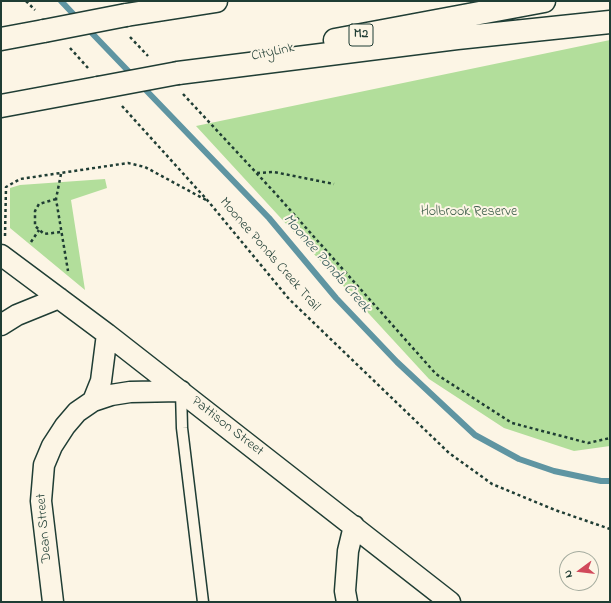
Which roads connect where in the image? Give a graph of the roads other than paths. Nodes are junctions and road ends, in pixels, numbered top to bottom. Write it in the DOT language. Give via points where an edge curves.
graph roads {
  1 [pos="216,1"];
  2 [pos="544,1"];
  3 [pos="610,22"];
  4 [pos="1,39"];
  5 [pos="180,83"];
  6 [pos="1,106"];
  7 [pos="2,256"];
  8 [pos="58,298"];
  9 [pos="1,325"];
  10 [pos="107,334"];
  11 [pos="181,391"];
  12 [pos="93,401"];
  13 [pos="354,526"];
  14 [pos="53,602"];
  15 [pos="203,602"];
  16 [pos="347,602"];
  17 [pos="450,602"];
  1 -- 4 [label="highway, bridge" via="127,25 42,22"];
  2 -- 5 [label="highway, CityLink / M2" via="305,46"];
  3 -- 5 [label="highway" via="457,38"];
  5 -- 6 [label="highway, CityLink / M2, bridge" via="95,80"];
  7 -- 8 [label="street, Pattison Street"];
  8 -- 9 [label="street" via="17,315"];
  8 -- 10 [label="street, Pattison Street"];
  10 -- 11 [label="street, Pattison Street"];
  10 -- 12 [label="street" via="101,381"];
  11 -- 12 [label="street, Dean Street" via="130,392"];
  11 -- 13 [label="street, Pattison Street"];
  11 -- 15 [label="lane" via="182,428"];
  12 -- 14 [label="street, Dean Street" via="77,412 65,426 44,465 41,501"];
  13 -- 16 [label="street" via="348,551"];
  13 -- 17 [label="street, Pattison Street"];
}
